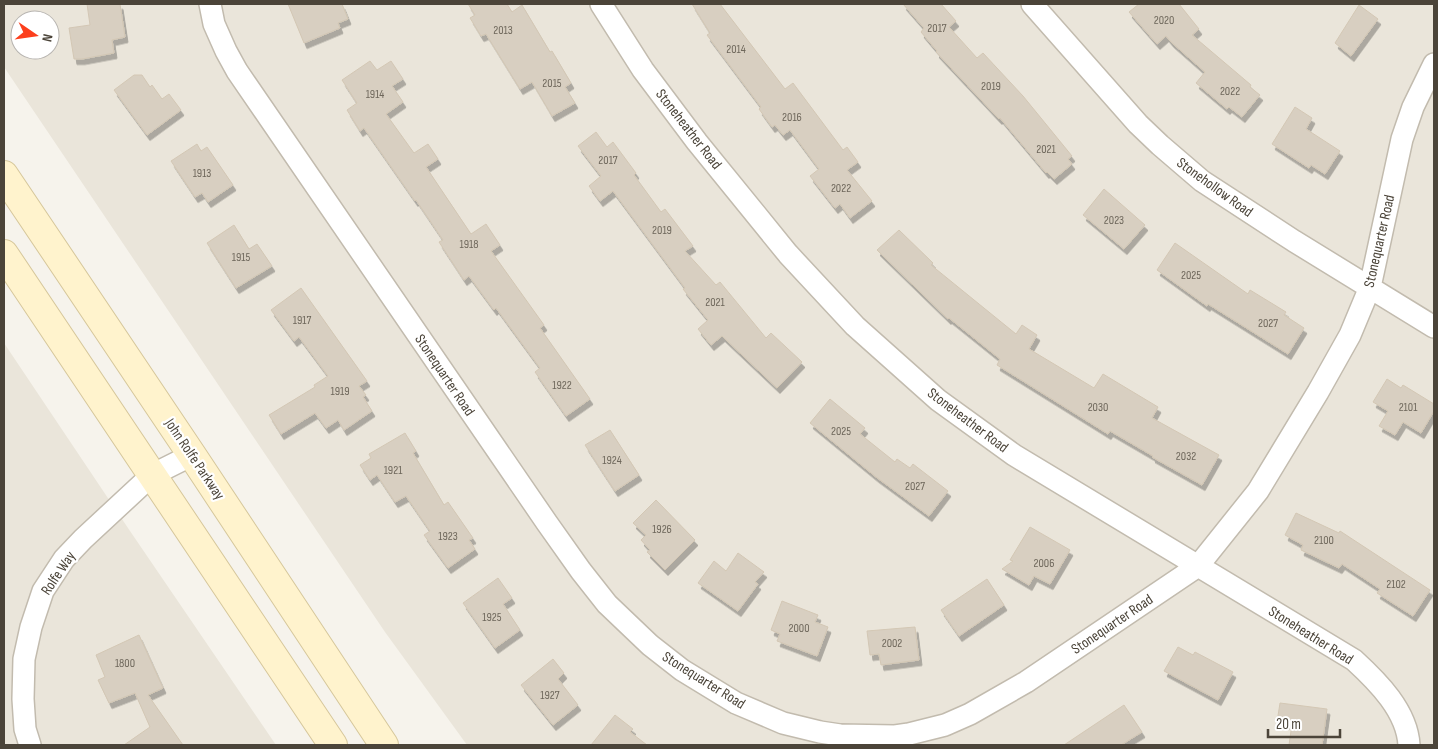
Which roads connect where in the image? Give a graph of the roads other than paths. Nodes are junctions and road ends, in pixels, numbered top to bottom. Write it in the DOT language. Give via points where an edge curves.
graph roads {
  1 [pos="210,4"];
  2 [pos="601,4"];
  3 [pos="1032,4"];
  4 [pos="1434,64"];
  5 [pos="4,175"];
  6 [pos="4,254"];
  7 [pos="1370,287"];
  8 [pos="1434,327"];
  9 [pos="192,455"];
  10 [pos="152,475"];
  11 [pos="1198,566"];
  12 [pos="926,738"];
  13 [pos="30,745"];
  14 [pos="333,745"];
  15 [pos="384,745"];
  16 [pos="1409,745"];
  1 -- 12 [label="street, Stonequarter Road" via="214,24 237,71 547,523 607,604 682,670 736,703 783,722 820,732 840,735 909,734"];
  2 -- 11 [label="street, Stoneheather Road" via="697,142 788,254 855,326 938,400 1014,455"];
  3 -- 7 [label="street, Stonehollow Road" via="1138,124 1202,181"];
  4 -- 7 [label="street, Stonequarter Road" via="1402,138"];
  5 -- 9 [label="main road, John Rolfe Parkway"];
  6 -- 10 [label="main road"];
  7 -- 8 [label="street, Stonehollow Road"];
  7 -- 11 [label="street, Stonequarter Road" via="1350,335 1263,482"];
  9 -- 10 [label="street, Rolfe Way"];
  9 -- 15 [label="main road, John Rolfe Parkway"];
  10 -- 13 [label="street, Rolfe Way" via="64,559 43,591 24,659 25,729"];
  10 -- 14 [label="main road"];
  11 -- 12 [label="street, Stonequarter Road" via="1026,682"];
  11 -- 16 [label="street, Stoneheather Road" via="1354,660 1369,674 1402,718"];
}
